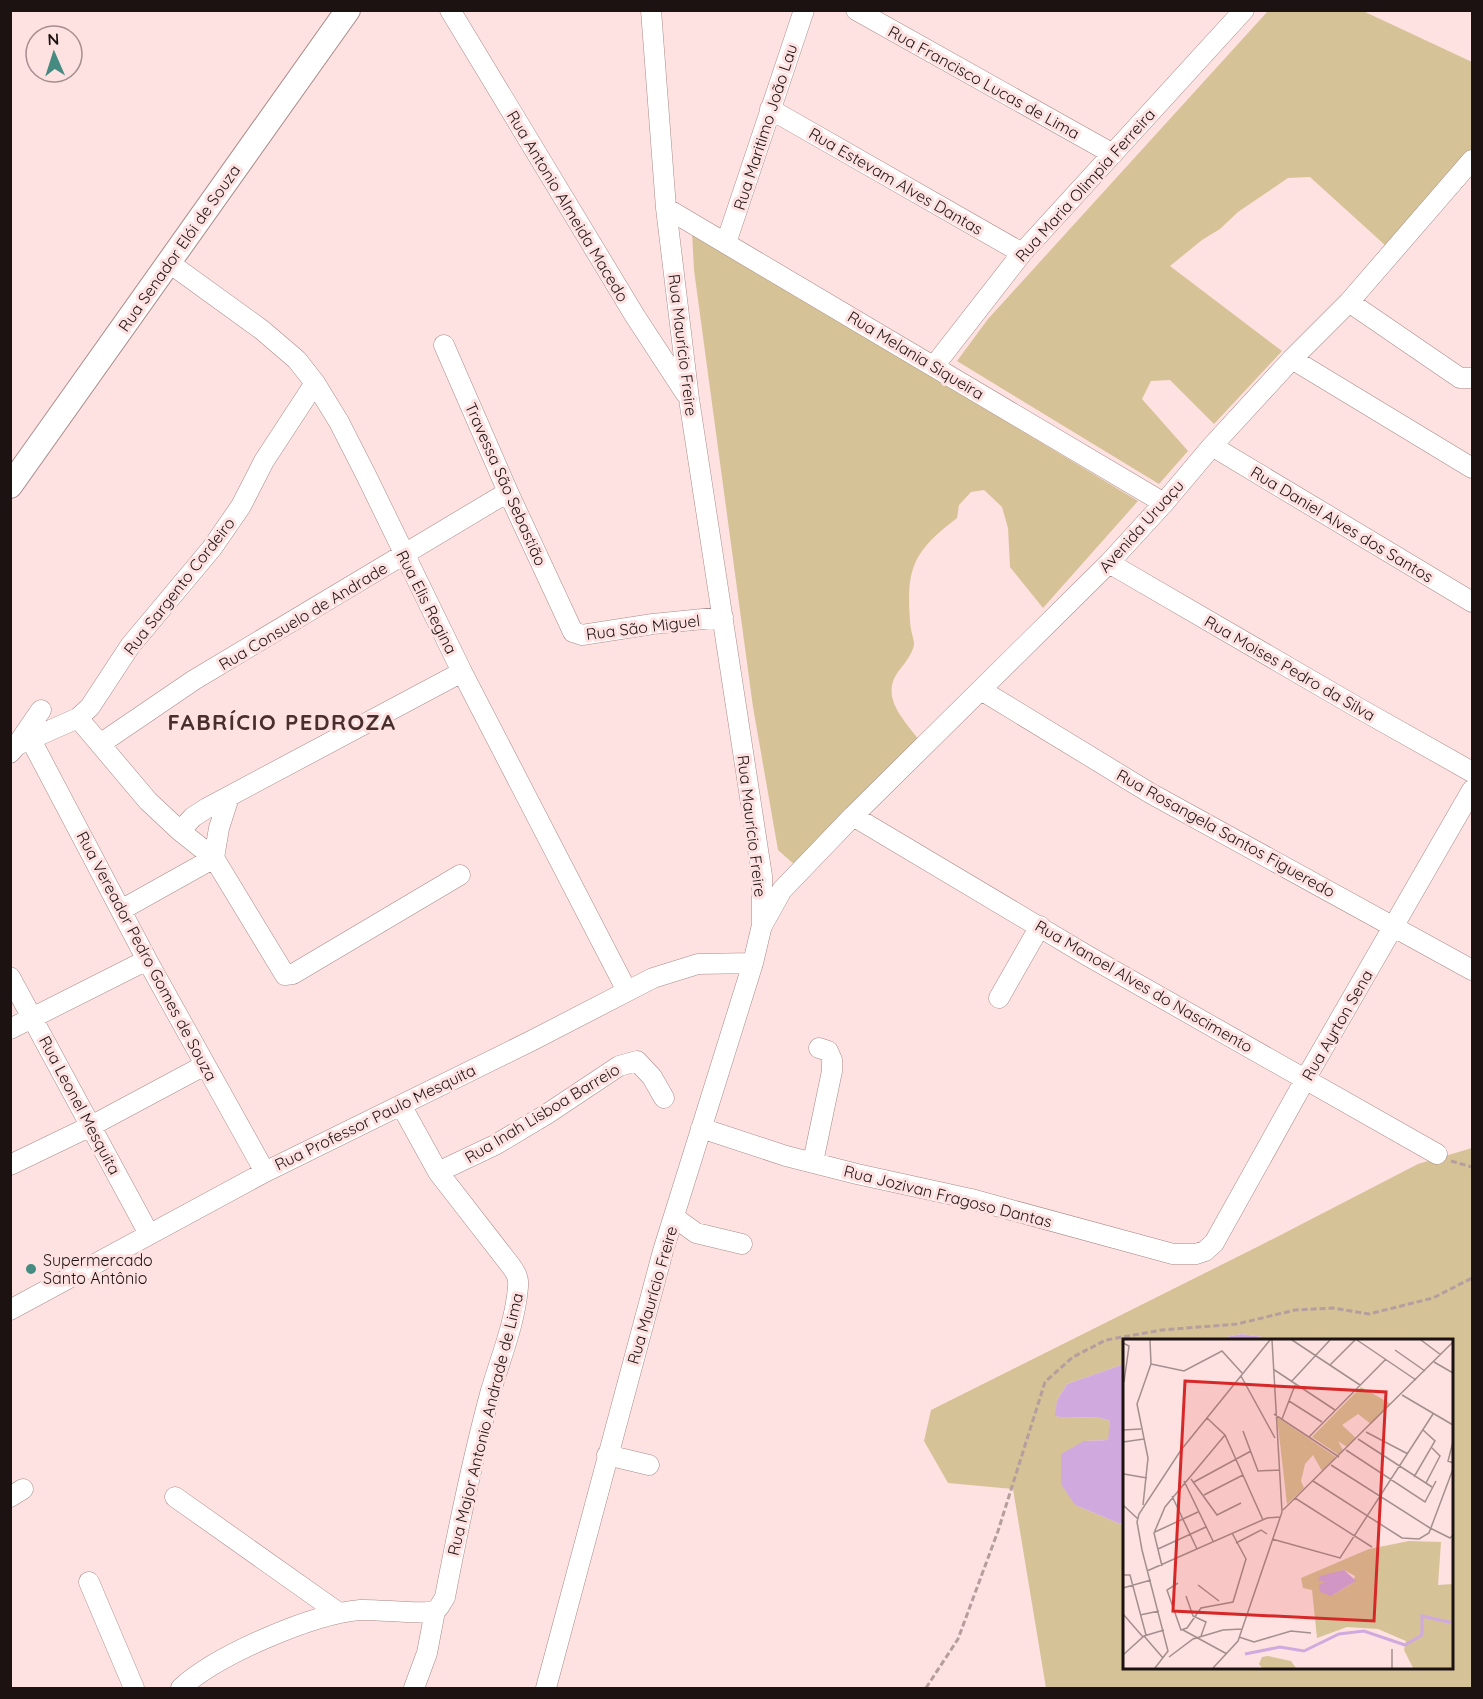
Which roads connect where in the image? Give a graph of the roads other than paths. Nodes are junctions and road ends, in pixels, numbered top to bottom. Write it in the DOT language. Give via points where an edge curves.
graph roads {
  1 [pos="348,10"];
  2 [pos="450,10"];
  3 [pos="651,10"];
  4 [pos="804,10"];
  5 [pos="856,10"];
  6 [pos="1244,10"];
  7 [pos="770,109"];
  8 [pos="1113,154"];
  9 [pos="1473,160"];
  10 [pos="666,208"];
  11 [pos="726,243"];
  12 [pos="1022,252"];
  13 [pos="168,262"];
  14 [pos="1349,302"];
  15 [pos="444,345"];
  16 [pos="1292,359"];
  17 [pos="934,366"];
  18 [pos="1473,378"];
  19 [pos="315,383"];
  20 [pos="689,399"];
  21 [pos="1212,446"];
  22 [pos="1473,468"];
  23 [pos="10,486"];
  24 [pos="508,492"];
  25 [pos="1164,503"];
  26 [pos="404,556"];
  27 [pos="1109,563"];
  28 [pos="1473,602"];
  29 [pos="723,617"];
  30 [pos="569,623"];
  31 [pos="462,672"];
  32 [pos="981,690"];
  33 [pos="41,710"];
  34 [pos="78,718"];
  35 [pos="100,744"];
  36 [pos="20,746"];
  37 [pos="1473,772"];
  38 [pos="1473,790"];
  39 [pos="229,797"];
  40 [pos="853,816"];
  41 [pos="180,831"];
  42 [pos="214,858"];
  43 [pos="759,858"];
  44 [pos="459,875"];
  45 [pos="794,877"];
  46 [pos="121,910"];
  47 [pos="762,925"];
  48 [pos="1040,926"];
  49 [pos="1394,926"];
  50 [pos="147,960"];
  51 [pos="753,963"];
  52 [pos="1473,970"];
  53 [pos="10,977"];
  54 [pos="627,991"];
  55 [pos="999,998"];
  56 [pos="33,1018"];
  57 [pos="10,1029"];
  58 [pos="819,1048"];
  59 [pos="205,1065"];
  60 [pos="1306,1078"];
  61 [pos="664,1098"];
  62 [pos="400,1105"];
  63 [pos="91,1126"];
  64 [pos="701,1128"];
  65 [pos="1437,1154"];
  66 [pos="813,1162"];
  67 [pos="10,1165"];
  68 [pos="265,1172"];
  69 [pos="438,1172"];
  70 [pos="674,1217"];
  71 [pos="149,1234"];
  72 [pos="742,1244"];
  73 [pos="1196,1254"];
  74 [pos="10,1310"];
  75 [pos="607,1455"];
  76 [pos="649,1465"];
  77 [pos="175,1497"];
  78 [pos="89,1582"];
  79 [pos="435,1611"];
  80 [pos="339,1613"];
  81 [pos="134,1689"];
  82 [pos="181,1689"];
  83 [pos="414,1689"];
  84 [pos="546,1689"];
  1 -- 13 [label="main road, Rua Senador Elói de Souza"];
  2 -- 20 [label="street, Rua Antonio Almeida Macedo"];
  3 -- 10 [label="street, Rua Maurício Freire"];
  4 -- 7 [label="street, Rua Maritimo João Lau"];
  5 -- 8 [label="street, Rua Francisco Lucas de Lima"];
  6 -- 8 [label="street, Rua Maria Olimpia Ferreira"];
  7 -- 11 [label="street, Rua Maritimo João Lau"];
  7 -- 12 [label="street, Rua Estevam Alves Dantas"];
  8 -- 12 [label="street, Rua Maria Olimpia Ferreira"];
  9 -- 14 [label="street, Avenida Uruaçu"];
  10 -- 11 [label="street, Rua Melania Siqueira"];
  10 -- 20 [label="street, Rua Maurício Freire"];
  11 -- 17 [label="street, Rua Melania Siqueira"];
  12 -- 17 [label="street, Rua Maria Olimpia Ferreira"];
  13 -- 19 [label="street, Rua Elis Regina" via="262,330 297,360"];
  13 -- 23 [label="main road, Rua Senador Elói de Souza"];
  14 -- 16 [label="street, Avenida Uruaçu"];
  14 -- 18 [label="street" via="1460,378"];
  15 -- 24 [label="street, Travessa São Sebastião"];
  16 -- 21 [label="street, Avenida Uruaçu"];
  16 -- 22 [label="street"];
  17 -- 25 [label="street, Rua Melania Siqueira"];
  19 -- 26 [label="street, Rua Elis Regina" via="339,422"];
  19 -- 34 [label="street, Rua Sargento Cordeiro" via="212,548 130,646 90,707"];
  20 -- 29 [label="street, Rua Maurício Freire"];
  21 -- 25 [label="street, Avenida Uruaçu"];
  21 -- 28 [label="street, Rua Daniel Alves dos Santos"];
  24 -- 26 [label="street, Rua Consuelo de Andrade"];
  24 -- 30 [label="street, Travessa São Sebastião"];
  25 -- 27 [label="street, Avenida Uruaçu"];
  26 -- 31 [label="street, Rua Elis Regina"];
  26 -- 35 [label="street, Rua Consuelo de Andrade" via="194,680"];
  27 -- 32 [label="street, Avenida Uruaçu"];
  27 -- 37 [label="street, Rua Moises Pedro da Silva"];
  29 -- 30 [label="street, Rua São Miguel" via="579,635"];
  29 -- 43 [label="street, Rua Maurício Freire"];
  31 -- 39 [label="street"];
  31 -- 54 [label="street, Rua Elis Regina"];
  32 -- 40 [label="street, Avenida Uruaçu"];
  32 -- 49 [label="street, Rua Rosangela Santos Figueredo" via="1150,793"];
  33 -- 36 [label="street"];
  34 -- 35 [label="street"];
  34 -- 36 [label="street, Rua Sargento Cordeiro"];
  35 -- 41 [label="street" via="148,801"];
  36 -- 46 [label="street, Rua Vereador Pedro Gomes de Souza"];
  38 -- 49 [label="street, Rua Ayrton Sena"];
  39 -- 41 [label="street" via="194,817"];
  39 -- 42 [label="street"];
  40 -- 45 [label="street, Avenida Uruaçu"];
  40 -- 48 [label="street, Rua Manoel Alves do Nascimento"];
  41 -- 42 [label="street"];
  42 -- 44 [label="street" via="287,975"];
  42 -- 46 [label="street"];
  43 -- 45 [label="street" via="782,879"];
  43 -- 47 [label="street, Rua Maurício Freire"];
  45 -- 47 [label="street, Avenida Uruaçu"];
  46 -- 50 [label="street, Rua Vereador Pedro Gomes de Souza"];
  47 -- 51 [label="street, Rua Maurício Freire"];
  48 -- 55 [label="street"];
  48 -- 60 [label="street, Rua Manoel Alves do Nascimento"];
  49 -- 52 [label="street, Rua Rosangela Santos Figueredo"];
  49 -- 60 [label="street, Rua Ayrton Sena"];
  50 -- 56 [label="street"];
  50 -- 59 [label="street, Rua Vereador Pedro Gomes de Souza"];
  51 -- 54 [label="street, Rua Professor Paulo Mesquita" via="698,964"];
  51 -- 64 [label="street, Rua Maurício Freire"];
  53 -- 56 [label="street, Rua Leonel Mesquita"];
  54 -- 62 [label="street, Rua Professor Paulo Mesquita"];
  56 -- 57 [label="street"];
  56 -- 63 [label="street, Rua Leonel Mesquita"];
  58 -- 66 [label="street" via="828,1051 832,1071"];
  59 -- 63 [label="street"];
  59 -- 68 [label="street, Rua Vereador Pedro Gomes de Souza"];
  60 -- 65 [label="street, Rua Manoel Alves do Nascimento"];
  60 -- 73 [label="street, Rua Ayrton Sena" via="1214,1243"];
  61 -- 69 [label="street, Rua Inah Lisboa Barreio" via="637,1061 619,1066 495,1145"];
  62 -- 68 [label="street, Rua Professor Paulo Mesquita"];
  62 -- 69 [label="street, Rua Major Antonio Andrade de Lima"];
  63 -- 67 [label="street"];
  63 -- 71 [label="street, Rua Leonel Mesquita"];
  64 -- 66 [label="street, Rua Jozivan Fragoso Dantas"];
  64 -- 70 [label="street, Rua Maurício Freire"];
  66 -- 73 [label="street, Rua Jozivan Fragoso Dantas" via="971,1199 1173,1254"];
  68 -- 71 [label="street, Rua Professor Paulo Mesquita"];
  69 -- 79 [label="street, Rua Major Antonio Andrade de Lima" via="511,1266 518,1285 515,1310 462,1503 445,1597"];
  70 -- 72 [label="street" via="696,1233"];
  70 -- 75 [label="street, Rua Maurício Freire"];
  71 -- 74 [label="street, Rua Professor Paulo Mesquita"];
  75 -- 76 [label="street"];
  75 -- 84 [label="street, Rua Maurício Freire"];
  77 -- 80 [label="street"];
  78 -- 81 [label="street"];
  79 -- 80 [label="street" via="375,1609"];
  79 -- 83 [label="street, Rua Major Antonio Andrade de Lima" via="427,1653"];
  80 -- 82 [label="street" via="237,1652"];
}
